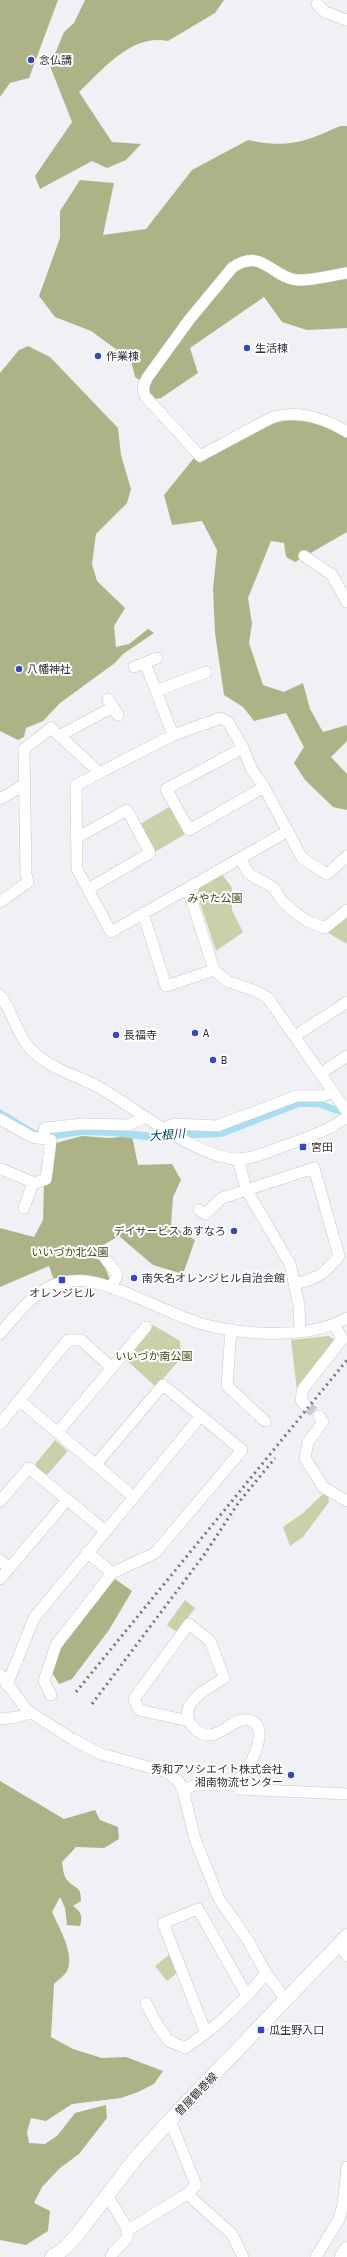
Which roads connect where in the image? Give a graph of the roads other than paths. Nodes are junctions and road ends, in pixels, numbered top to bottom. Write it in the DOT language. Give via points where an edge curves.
graph roads {
  1 [pos="317,4"];
  2 [pos="347,20"];
  3 [pos="347,273"];
  4 [pos="347,432"];
  5 [pos="304,556"];
  6 [pos="347,602"];
  7 [pos="157,658"];
  8 [pos="145,663"];
  9 [pos="134,667"];
  10 [pos="206,672"];
  11 [pos="156,691"];
  12 [pos="113,707"];
  13 [pos="173,735"];
  14 [pos="59,736"];
  15 [pos="243,748"];
  16 [pos="99,772"];
  17 [pos="24,785"];
  18 [pos="264,787"];
  19 [pos="1,796"];
  20 [pos="288,831"];
  21 [pos="76,838"];
  22 [pos="347,856"];
  23 [pos="240,858"];
  24 [pos="88,889"];
  25 [pos="188,889"];
  26 [pos="0,902"];
  27 [pos="347,910"];
  28 [pos="143,913"];
  29 [pos="214,970"];
  30 [pos="0,994"];
  31 [pos="347,1002"];
  32 [pos="295,1036"];
  33 [pos="347,1056"];
  34 [pos="321,1073"];
  35 [pos="332,1092"];
  36 [pos="347,1112"];
  37 [pos="347,1117"];
  38 [pos="0,1118"];
  39 [pos="145,1118"];
  40 [pos="165,1129"];
  41 [pos="44,1133"];
  42 [pos="238,1159"];
  43 [pos="0,1170"];
  44 [pos="33,1182"];
  45 [pos="246,1189"];
  46 [pos="24,1208"];
  47 [pos="205,1214"];
  48 [pos="92,1252"];
  49 [pos="296,1284"];
  50 [pos="112,1288"];
  51 [pos="347,1318"];
  52 [pos="4,1322"];
  53 [pos="335,1325"];
  54 [pos="146,1327"];
  55 [pos="231,1330"];
  56 [pos="300,1331"];
  57 [pos="0,1334"];
  58 [pos="112,1368"];
  59 [pos="20,1400"];
  60 [pos="304,1405"];
  61 [pos="319,1416"];
  62 [pos="200,1417"];
  63 [pos="265,1421"];
  64 [pos="0,1424"];
  65 [pos="58,1432"];
  66 [pos="96,1464"];
  67 [pos="134,1497"];
  68 [pos="1,1499"];
  69 [pos="67,1500"];
  70 [pos="347,1501"];
  71 [pos="106,1531"];
  72 [pos="87,1552"];
  73 [pos="0,1560"];
  74 [pos="9,1568"];
  75 [pos="112,1573"];
  76 [pos="0,1578"];
  77 [pos="0,1674"];
  78 [pos="7,1685"];
  79 [pos="51,1695"];
  80 [pos="30,1712"];
  81 [pos="0,1719"];
  82 [pos="189,1721"];
  83 [pos="234,1784"];
  84 [pos="183,1790"];
  85 [pos="347,1794"];
  86 [pos="343,1940"];
  87 [pos="347,1956"];
  88 [pos="266,1973"];
  89 [pos="247,1996"];
  90 [pos="286,2000"];
  91 [pos="146,2003"];
  92 [pos="206,2033"];
  93 [pos="170,2120"];
  94 [pos="347,2167"];
  95 [pos="187,2194"];
  96 [pos="107,2195"];
  97 [pos="128,2230"];
  98 [pos="347,2250"];
  99 [pos="52,2257"];
  100 [pos="111,2257"];
  101 [pos="243,2257"];
  102 [pos="316,2257"];
  103 [pos="343,2257"];
  1 -- 2 [label="street" via="325,12"];
  3 -- 4 [label="street" via="298,280 286,277 264,263 251,260 240,262 232,268 189,320 147,378 143,388 145,396 200,456 273,417 284,414 313,416"];
  5 -- 6 [label="street" via="332,576"];
  7 -- 8 [label="street"];
  8 -- 9 [label="street"];
  8 -- 11 [label="street"];
  10 -- 11 [label="street"];
  11 -- 13 [label="street"];
  12 -- 14 [label="street"];
  13 -- 15 [label="street" via="222,718 228,722"];
  13 -- 16 [label="street"];
  14 -- 16 [label="street"];
  14 -- 17 [label="street" via="51,728 24,749"];
  15 -- 18 [label="street" via="252,770"];
  15 -- 18 [label="street" via="166,789 189,830"];
  16 -- 21 [label="street" via="76,785"];
  17 -- 19 [label="street"];
  17 -- 26 [label="street" via="28,882"];
  18 -- 20 [label="street"];
  20 -- 22 [label="street" via="302,858 327,874"];
  20 -- 23 [label="street"];
  21 -- 24 [label="street" via="77,869"];
  21 -- 24 [label="street" via="127,810 150,853"];
  23 -- 25 [label="street"];
  23 -- 27 [label="street" via="250,874 273,887 283,902 307,921 325,928"];
  24 -- 28 [label="street" via="110,932"];
  25 -- 28 [label="street"];
  25 -- 29 [label="street"];
  28 -- 29 [label="street" via="166,986"];
  29 -- 32 [label="street" via="227,981 268,998"];
  30 -- 39 [label="street" via="22,1038 36,1055 101,1089"];
  31 -- 32 [label="street"];
  32 -- 34 [label="street"];
  33 -- 34 [label="street"];
  34 -- 35 [label="street"];
  35 -- 36 [label="street"];
  35 -- 40 [label="street" via="323,1096 297,1096 218,1126 174,1124"];
  37 -- 42 [label="street" via="316,1135 262,1154"];
  38 -- 41 [label="street" via="32,1137"];
  39 -- 40 [label="street"];
  39 -- 41 [label="street" via="129,1126 82,1124 45,1128"];
  40 -- 42 [label="street" via="213,1155"];
  41 -- 44 [label="street" via="51,1140 46,1179"];
  42 -- 45 [label="street"];
  43 -- 44 [label="street"];
  44 -- 46 [label="street"];
  45 -- 47 [label="street" via="222,1198"];
  45 -- 49 [label="street" via="290,1264"];
  45 -- 49 [label="street" via="314,1168 339,1256 324,1274"];
  48 -- 50 [label="street" via="102,1254 117,1274"];
  49 -- 56 [label="street"];
  50 -- 52 [label="street" via="92,1282 64,1282 44,1289"];
  50 -- 55 [label="street" via="200,1323"];
  51 -- 53 [label="street"];
  52 -- 57 [label="street"];
  53 -- 56 [label="street"];
  53 -- 60 [label="street" via="342,1339 302,1389 301,1400"];
  54 -- 58 [label="street"];
  55 -- 56 [label="street"];
  55 -- 63 [label="street" via="227,1386"];
  58 -- 59 [label="street" via="81,1340 68,1340"];
  58 -- 65 [label="street"];
  59 -- 64 [label="street"];
  59 -- 65 [label="street"];
  61 -- 70 [label="street" via="323,1422 308,1442 305,1458 323,1487"];
  62 -- 66 [label="street" via="162,1384"];
  62 -- 67 [label="street"];
  62 -- 75 [label="street" via="242,1450 155,1552"];
  65 -- 66 [label="street"];
  66 -- 67 [label="street"];
  67 -- 71 [label="street"];
  68 -- 69 [label="street" via="29,1468"];
  69 -- 71 [label="street"];
  69 -- 74 [label="street"];
  71 -- 72 [label="street"];
  72 -- 75 [label="street"];
  72 -- 78 [label="street" via="34,1618"];
  73 -- 74 [label="street"];
  74 -- 76 [label="street"];
  75 -- 79 [label="street" via="56,1645 44,1681"];
  77 -- 78 [label="street"];
  78 -- 80 [label="street"];
  80 -- 81 [label="street" via="18,1717"];
  80 -- 84 [label="street" via="88,1749 168,1772 179,1782"];
  82 -- 82 [label="street" via="190,1704 195,1697 224,1678 210,1641 189,1624 134,1699 139,1710"];
  82 -- 83 [label="street" via="194,1728 207,1736 242,1720 257,1725 260,1740 248,1769"];
  83 -- 84 [label="street" via="195,1785"];
  83 -- 85 [label="street" via="239,1789"];
  84 -- 88 [label="street" via="195,1839 214,1887"];
  86 -- 87 [label="street"];
  86 -- 90 [label="main road, 曽屋鶴巻線"];
  88 -- 89 [label="street"];
  88 -- 90 [label="street"];
  89 -- 92 [label="street"];
  89 -- 92 [label="street" via="198,1909 163,1923"];
  90 -- 93 [label="main road, 曽屋鶴巻線"];
  91 -- 92 [label="street" via="169,2041 185,2048"];
  93 -- 95 [label="street" via="196,2185"];
  93 -- 96 [label="main road, 曽屋鶴巻線"];
  94 -- 102 [label="street" via="344,2204 339,2219"];
  95 -- 97 [label="street"];
  95 -- 101 [label="street" via="232,2234"];
  96 -- 97 [label="street"];
  96 -- 99 [label="main road, 曽屋鶴巻線" via="77,2235"];
  97 -- 100 [label="street" via="127,2238"];
  98 -- 103 [label="highway"];
}
